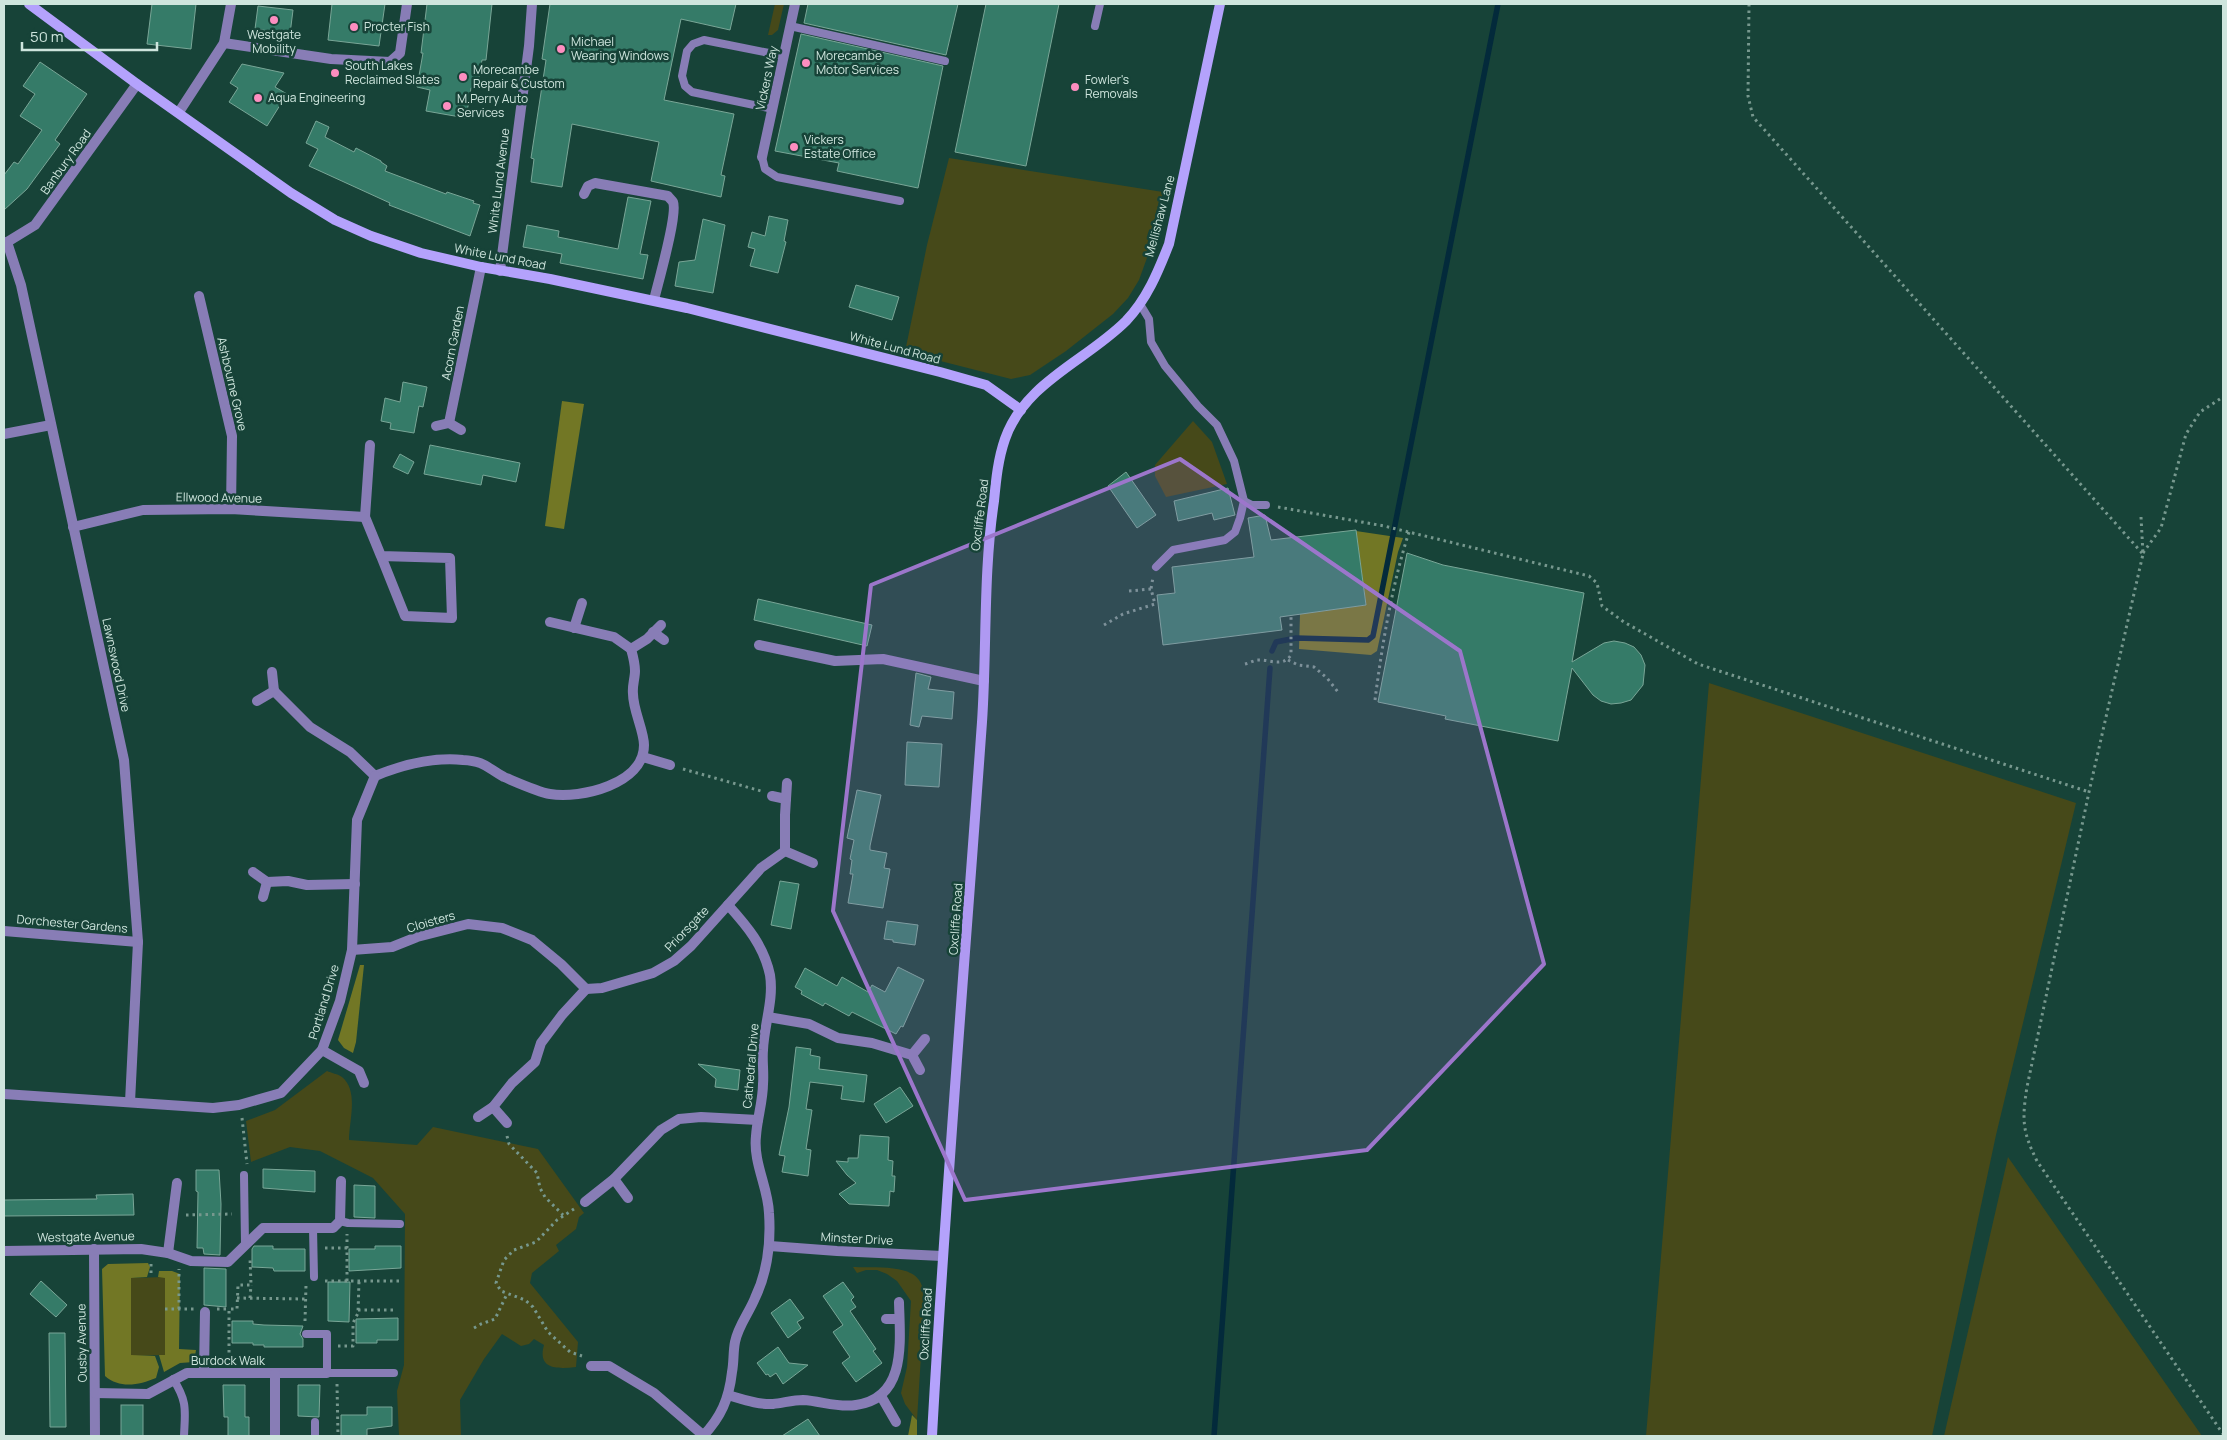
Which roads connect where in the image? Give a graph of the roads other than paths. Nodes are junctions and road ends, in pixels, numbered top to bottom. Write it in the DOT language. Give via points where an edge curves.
graph roads {
  1 [pos="29,4"];
  2 [pos="231,4"];
  3 [pos="407,4"];
  4 [pos="532,4"];
  5 [pos="795,4"];
  6 [pos="1100,4"];
  7 [pos="1220,4"];
  8 [pos="790,26"];
  9 [pos="1095,26"];
  10 [pos="224,43"];
  11 [pos="784,56"];
  12 [pos="945,61"];
  13 [pos="137,84"];
  14 [pos="773,109"];
  15 [pos="179,112"];
  16 [pos="762,157"];
  17 [pos="584,194"];
  18 [pos="900,201"];
  19 [pos="5,243"];
  20 [pos="481,267"];
  21 [pos="500,271"];
  22 [pos="198,296"];
  23 [pos="654,300"];
  24 [pos="1140,304"];
  25 [pos="1021,410"];
  26 [pos="450,423"];
  27 [pos="51,425"];
  28 [pos="436,426"];
  29 [pos="461,430"];
  30 [pos="4,434"];
  31 [pos="370,445"];
  32 [pos="1244,501"];
  33 [pos="1266,505"];
  34 [pos="230,509"];
  35 [pos="365,517"];
  36 [pos="73,527"];
  37 [pos="381,556"];
  38 [pos="1156,567"];
  39 [pos="582,603"];
  40 [pos="550,622"];
  41 [pos="574,628"];
  42 [pos="664,640"];
  43 [pos="759,645"];
  44 [pos="631,649"];
  45 [pos="272,672"];
  46 [pos="984,681"];
  47 [pos="274,691"];
  48 [pos="257,701"];
  49 [pos="643,757"];
  50 [pos="670,765"];
  51 [pos="375,776"];
  52 [pos="787,783"];
  53 [pos="772,796"];
  54 [pos="786,799"];
  55 [pos="785,851"];
  56 [pos="813,863"];
  57 [pos="253,872"];
  58 [pos="267,882"];
  59 [pos="355,884"];
  60 [pos="263,897"];
  61 [pos="728,905"];
  62 [pos="4,931"];
  63 [pos="138,942"];
  64 [pos="352,950"];
  65 [pos="586,989"];
  66 [pos="768,1017"];
  67 [pos="925,1039"];
  68 [pos="322,1050"];
  69 [pos="912,1055"];
  70 [pos="920,1070"];
  71 [pos="364,1083"];
  72 [pos="4,1094"];
  73 [pos="130,1102"];
  74 [pos="493,1107"];
  75 [pos="478,1117"];
  76 [pos="758,1120"];
  77 [pos="507,1123"];
  78 [pos="244,1175"];
  79 [pos="614,1179"];
  80 [pos="341,1181"];
  81 [pos="177,1183"];
  82 [pos="628,1198"];
  83 [pos="585,1202"];
  84 [pos="344,1222"];
  85 [pos="400,1224"];
  86 [pos="314,1228"];
  87 [pos="245,1244"];
  88 [pos="770,1246"];
  89 [pos="94,1249"];
  90 [pos="4,1251"];
  91 [pos="168,1253"];
  92 [pos="942,1256"];
  93 [pos="310,1279"];
  94 [pos="899,1302"];
  95 [pos="205,1312"];
  96 [pos="886,1319"];
  97 [pos="899,1319"];
  98 [pos="306,1330"];
  99 [pos="591,1366"];
  100 [pos="204,1372"];
  101 [pos="394,1372"];
  102 [pos="332,1373"];
  103 [pos="275,1374"];
  104 [pos="173,1379"];
  105 [pos="95,1393"];
  106 [pos="728,1395"];
  107 [pos="881,1396"];
  108 [pos="315,1422"];
  109 [pos="896,1422"];
  110 [pos="95,1436"];
  111 [pos="184,1436"];
  112 [pos="275,1436"];
  113 [pos="315,1436"];
  114 [pos="704,1436"];
  115 [pos="932,1436"];
  1 -- 13 [label="main road, White Lund Road"];
  2 -- 10 [label="street"];
  3 -- 10 [label="street" via="400,53 390,62 331,59"];
  4 -- 21 [label="street, White Lund Avenue"];
  5 -- 8 [label="street, Vickers Way"];
  6 -- 9 [label="lane"];
  7 -- 24 [label="main road, Mellishaw Lane" via="1169,244 1155,279"];
  8 -- 11 [label="street, Vickers Way"];
  8 -- 12 [label="lane"];
  10 -- 15 [label="street"];
  11 -- 14 [label="street, Vickers Way"];
  11 -- 14 [label="lane" via="704,40 693,44 687,51 682,76 685,86 692,92"];
  13 -- 15 [label="main road, White Lund Road"];
  13 -- 19 [label="street, Banbury Road" via="35,225"];
  14 -- 16 [label="street, Vickers Way"];
  15 -- 20 [label="main road, White Lund Road" via="291,193 335,220 421,253"];
  16 -- 18 [label="lane" via="765,170 777,177"];
  17 -- 23 [label="street" via="595,182 668,196 673,203 671,233"];
  19 -- 27 [label="street, Lawnswood Drive" via="21,285"];
  20 -- 21 [label="main road, White Lund Road"];
  20 -- 26 [label="street, Acorn Garden"];
  21 -- 23 [label="main road, White Lund Road"];
  22 -- 34 [label="street, Ashbourne Grove" via="232,436"];
  23 -- 25 [label="main road, White Lund Road" via="986,386"];
  24 -- 25 [label="main road, Mellishaw Lane" via="1107,337 1044,384"];
  24 -- 32 [label="lane" via="1149,319 1151,342 1165,366 1217,424 1234,461"];
  25 -- 46 [label="main road, Oxcliffe Road" via="1011,424 999,461 988,539"];
  26 -- 28 [label="street"];
  26 -- 29 [label="street"];
  27 -- 30 [label="street"];
  27 -- 36 [label="street, Lawnswood Drive"];
  31 -- 35 [label="street"];
  32 -- 33 [label="lane" via="1252,505"];
  32 -- 38 [label="lane" via="1235,532 1226,540 1173,550"];
  34 -- 35 [label="street, Ellwood Avenue"];
  34 -- 36 [label="street, Ellwood Avenue" via="143,510"];
  35 -- 37 [label="street"];
  36 -- 63 [label="street, Lawnswood Drive" via="124,760"];
  37 -- 37 [label="street" via="450,558 452,618 405,616"];
  39 -- 41 [label="street"];
  40 -- 41 [label="street"];
  41 -- 44 [label="street" via="614,638"];
  42 -- 44 [label="street" via="657,629"];
  43 -- 46 [label="street" via="836,661 883,659"];
  44 -- 49 [label="street" via="635,669 632,694 644,743"];
  45 -- 47 [label="street"];
  46 -- 92 [label="main road, Oxcliffe Road"];
  47 -- 48 [label="street"];
  47 -- 51 [label="street" via="310,727 350,752"];
  49 -- 50 [label="street"];
  49 -- 51 [label="street" via="617,784 576,793 550,794 503,776 484,763 463,760 399,766"];
  51 -- 59 [label="street, Portland Drive" via="357,820"];
  52 -- 54 [label="street"];
  53 -- 54 [label="street"];
  54 -- 55 [label="street"];
  55 -- 56 [label="street"];
  55 -- 61 [label="street, Priorsgate" via="761,868"];
  57 -- 58 [label="street"];
  58 -- 59 [label="street" via="288,881 307,886"];
  58 -- 60 [label="street"];
  59 -- 64 [label="street, Portland Drive"];
  61 -- 65 [label="street, Priorsgate" via="674,962 653,973 602,988"];
  61 -- 66 [label="street, Cathedral Drive" via="752,931 764,954 770,975"];
  62 -- 63 [label="street, Dorchester Gardens"];
  63 -- 73 [label="street, Lawnswood Drive"];
  64 -- 65 [label="street, Cloisters" via="392,947 468,924 502,928 532,940"];
  64 -- 68 [label="street, Portland Drive" via="340,1001"];
  65 -- 74 [label="street" via="541,1043 535,1062"];
  66 -- 69 [label="street" via="809,1024 838,1038 872,1043"];
  66 -- 76 [label="street, Cathedral Drive" via="763,1049 764,1085"];
  67 -- 69 [label="street"];
  68 -- 71 [label="street" via="362,1070"];
  68 -- 73 [label="street, Portland Drive" via="281,1093 239,1105 213,1108"];
  69 -- 70 [label="street"];
  72 -- 73 [label="street, Portland Drive"];
  74 -- 75 [label="street"];
  74 -- 77 [label="street"];
  76 -- 79 [label="street" via="679,1119 661,1130"];
  76 -- 88 [label="street, Cathedral Drive" via="756,1160 768,1197"];
  78 -- 87 [label="lane"];
  79 -- 82 [label="street"];
  79 -- 83 [label="street"];
  80 -- 84 [label="street"];
  81 -- 91 [label="street"];
  84 -- 85 [label="lane"];
  84 -- 86 [label="street" via="333,1228"];
  86 -- 87 [label="street" via="263,1228"];
  86 -- 93 [label="lane"];
  87 -- 91 [label="street, Westgate Avenue" via="228,1262 190,1261"];
  88 -- 92 [label="street, Minster Drive"];
  88 -- 106 [label="street, Cathedral Drive" via="765,1275 735,1342"];
  89 -- 90 [label="street, Westgate Avenue"];
  89 -- 91 [label="street, Westgate Avenue" via="141,1249"];
  89 -- 105 [label="street, Ousby Avenue"];
  92 -- 115 [label="main road, Oxcliffe Road"];
  94 -- 97 [label="street"];
  95 -- 100 [label="street"];
  96 -- 97 [label="street"];
  97 -- 107 [label="street" via="897,1370"];
  98 -- 102 [label="lane" via="327,1334"];
  99 -- 114 [label="street" via="609,1366 654,1393"];
  100 -- 103 [label="street, Burdock Walk"];
  100 -- 104 [label="street, Burdock Walk" via="187,1373"];
  101 -- 102 [label="lane"];
  102 -- 103 [label="street, Burdock Walk"];
  103 -- 112 [label="street, Burdock Walk"];
  104 -- 105 [label="street, Burdock Walk" via="148,1394"];
  104 -- 111 [label="lane" via="185,1403"];
  105 -- 110 [label="street, Ousby Avenue"];
  106 -- 107 [label="street" via="762,1404 801,1400 841,1406 856,1405"];
  106 -- 114 [label="street, Cathedral Drive" via="719,1418"];
  107 -- 109 [label="street"];
  108 -- 113 [label="lane"];
}
